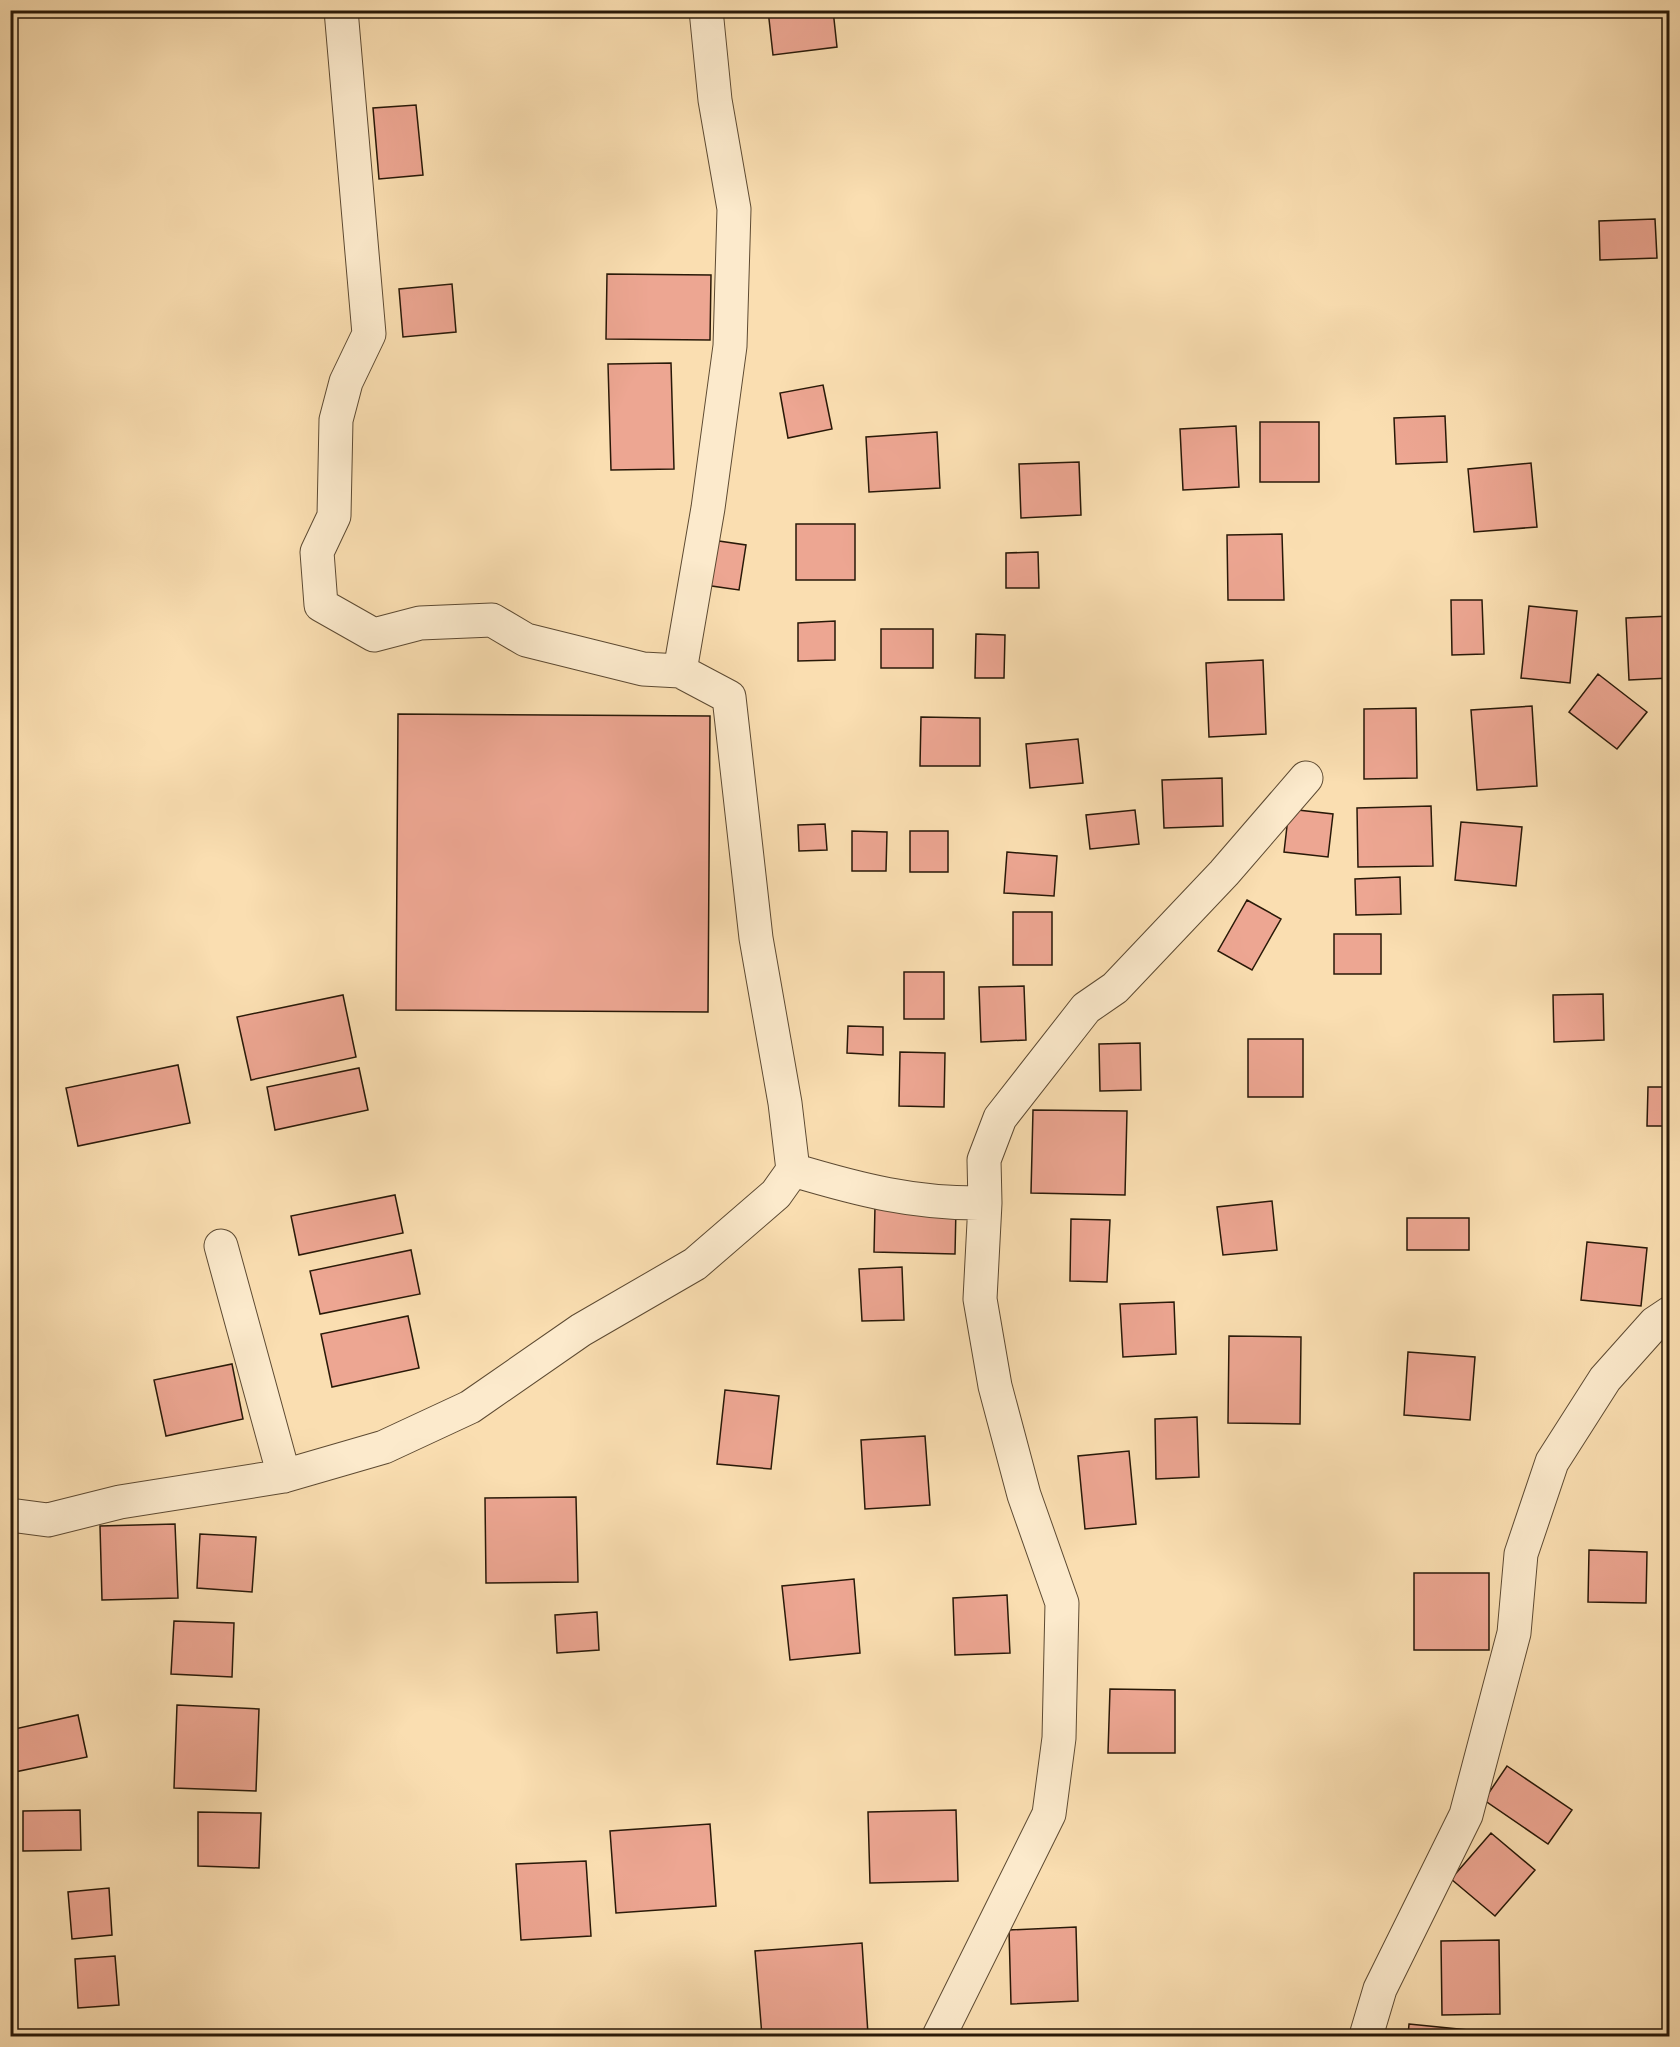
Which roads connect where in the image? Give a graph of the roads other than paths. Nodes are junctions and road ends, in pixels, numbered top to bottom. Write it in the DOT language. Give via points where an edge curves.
graph roads {
  1 [pos="341,10"];
  2 [pos="706,10"];
  3 [pos="680,671"];
  4 [pos="1306,778"];
  5 [pos="793,1170"];
  6 [pos="985,1203"];
  7 [pos="221,1246"];
  8 [pos="1670,1313"];
  9 [pos="284,1476"];
  10 [pos="10,1515"];
  11 [pos="939,2037"];
  12 [pos="1366,2037"];
  1 -- 3 [label="street" via="369,334 345,382 336,420 334,516 317,552 321,605 374,635 420,623 492,620 526,640 643,669"];
  2 -- 3 [label="street" via="715,100 734,209 730,346"];
  3 -- 5 [label="street" via="729,697 756,938"];
  4 -- 6 [label="street" via="1224,873 1115,988 1086,1008 1055,1045 1000,1118 984,1160"];
  5 -- 6 [label="street" via="867,1192 941,1203"];
  5 -- 9 [label="street" via="776,1194 695,1264 580,1330 470,1407 384,1447"];
  6 -- 11 [label="street" via="980,1299 994,1386 1024,1496 1062,1603 1060,1728 1049,1815"];
  7 -- 9 [label="street"];
  8 -- 12 [label="street" via="1655,1323 1605,1379 1552,1462 1521,1554 1514,1633 1466,1815 1380,1989"];
  9 -- 10 [label="street" via="120,1502 48,1520"];
}
